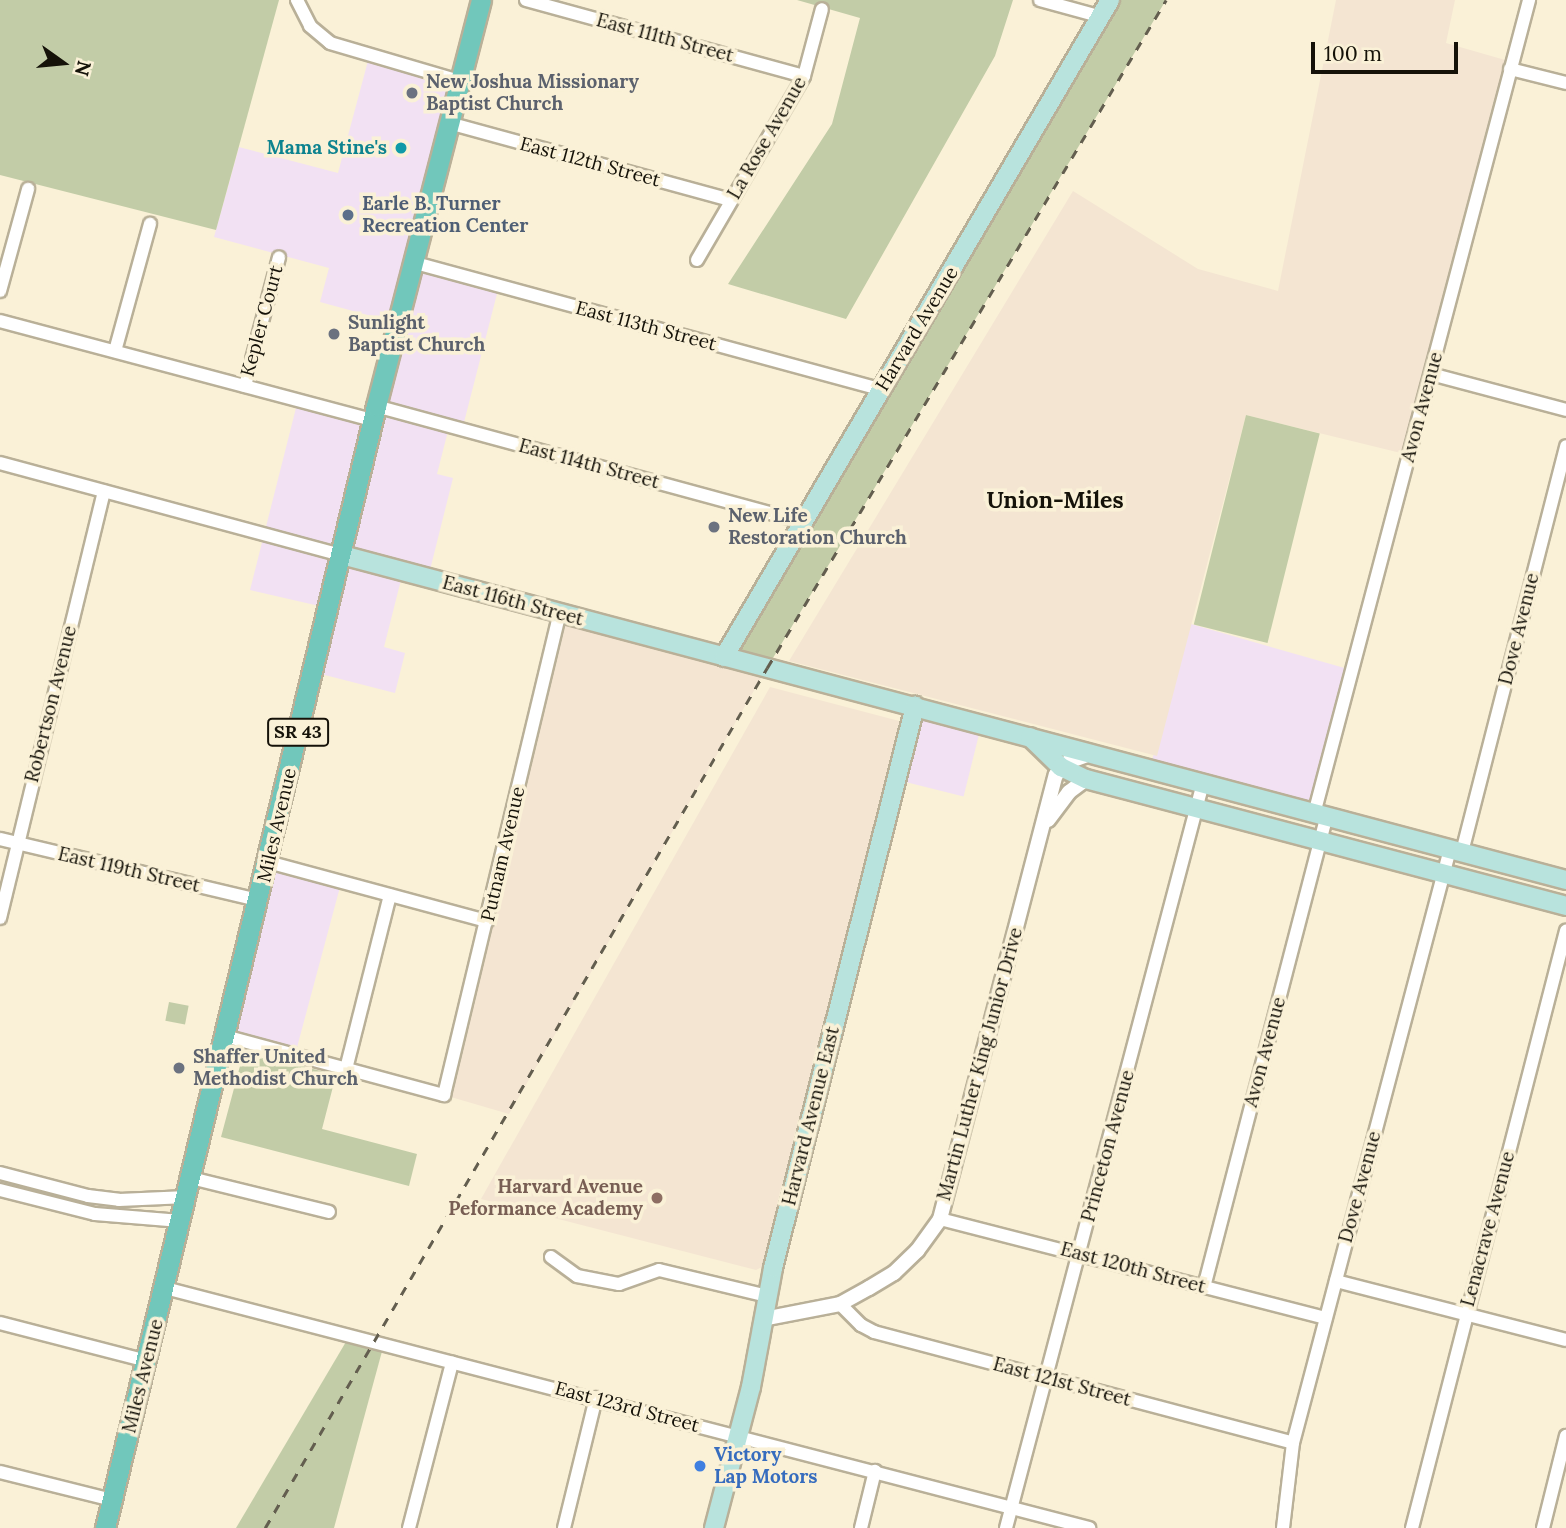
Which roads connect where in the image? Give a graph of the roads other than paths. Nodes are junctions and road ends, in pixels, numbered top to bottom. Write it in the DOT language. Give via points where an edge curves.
graph roads {
  1 [pos="297,0"];
  2 [pos="481,0"];
  3 [pos="526,0"];
  4 [pos="1040,0"];
  5 [pos="1110,0"];
  6 [pos="1529,0"];
  7 [pos="822,9"];
  8 [pos="1102,17"];
  9 [pos="1510,68"];
  10 [pos="804,76"];
  11 [pos="460,81"];
  12 [pos="1566,83"];
  13 [pos="449,123"];
  14 [pos="28,189"];
  15 [pos="732,200"];
  16 [pos="150,224"];
  17 [pos="279,257"];
  18 [pos="697,260"];
  19 [pos="412,262"];
  20 [pos="0,291"];
  21 [pos="0,321"];
  22 [pos="115,351"];
  23 [pos="1431,374"];
  24 [pos="245,386"];
  25 [pos="881,390"];
  26 [pos="1566,410"];
  27 [pos="374,413"];
  28 [pos="1566,446"];
  29 [pos="0,463"];
  30 [pos="104,491"];
  31 [pos="803,522"];
  32 [pos="342,555"];
  33 [pos="560,613"];
  34 [pos="724,657"];
  35 [pos="915,706"];
  36 [pos="1028,735"];
  37 [pos="1095,753"];
  38 [pos="1059,771"];
  39 [pos="1086,779"];
  40 [pos="1203,783"];
  41 [pos="1196,808"];
  42 [pos="1320,815"];
  43 [pos="1042,826"];
  44 [pos="0,839"];
  45 [pos="1320,841"];
  46 [pos="17,843"];
  47 [pos="1456,851"];
  48 [pos="268,862"];
  49 [pos="1444,874"];
  50 [pos="1566,880"];
  51 [pos="390,895"];
  52 [pos="259,900"];
  53 [pos="1566,906"];
  54 [pos="0,918"];
  55 [pos="487,921"];
  56 [pos="1566,931"];
  57 [pos="225,1037"];
  58 [pos="346,1069"];
  59 [pos="0,1173"];
  60 [pos="189,1187"];
  61 [pos="0,1190"];
  62 [pos="329,1212"];
  63 [pos="940,1219"];
  64 [pos="181,1221"];
  65 [pos="1080,1254"];
  66 [pos="551,1257"];
  67 [pos="1336,1281"];
  68 [pos="1204,1287"];
  69 [pos="165,1288"];
  70 [pos="767,1296"];
  71 [pos="840,1304"];
  72 [pos="1465,1315"];
  73 [pos="1325,1318"];
  74 [pos="763,1320"];
  75 [pos="0,1323"];
  76 [pos="1566,1340"];
  77 [pos="147,1361"];
  78 [pos="452,1363"];
  79 [pos="1047,1377"];
  80 [pos="596,1398"];
  81 [pos="737,1436"];
  82 [pos="1566,1436"];
  83 [pos="1293,1443"];
  84 [pos="875,1471"];
  85 [pos="0,1472"];
  86 [pos="112,1500"];
  87 [pos="1011,1508"];
  88 [pos="105,1528"];
  89 [pos="410,1528"];
  90 [pos="564,1528"];
  91 [pos="715,1528"];
  92 [pos="861,1528"];
  93 [pos="1006,1528"];
  94 [pos="1089,1528"];
  95 [pos="1283,1528"];
  96 [pos="1412,1528"];
  97 [pos="1543,1528"];
  1 -- 11 [label="street" via="310,26 330,43"];
  2 -- 11 [label="main road, Miles Avenue / SR 43"];
  3 -- 10 [label="street, East 111th Street"];
  4 -- 8 [label="street"];
  5 -- 8 [label="main road, Harvard Avenue"];
  6 -- 9 [label="street, Avon Avenue"];
  7 -- 10 [label="street, La Rose Avenue"];
  8 -- 25 [label="main road, Harvard Avenue"];
  9 -- 12 [label="street"];
  9 -- 23 [label="street, Avon Avenue"];
  10 -- 15 [label="street, La Rose Avenue"];
  11 -- 13 [label="main road, Miles Avenue / SR 43"];
  13 -- 15 [label="street, East 112th Street"];
  13 -- 19 [label="main road, Miles Avenue / SR 43"];
  14 -- 20 [label="street"];
  15 -- 18 [label="street, La Rose Avenue"];
  16 -- 22 [label="street"];
  17 -- 24 [label="street, Kepler Court"];
  19 -- 25 [label="street, East 113th Street"];
  19 -- 27 [label="main road, Miles Avenue / SR 43"];
  21 -- 22 [label="street, East 114th Street"];
  22 -- 24 [label="street, East 114th Street"];
  23 -- 26 [label="street"];
  23 -- 42 [label="street, Avon Avenue"];
  24 -- 27 [label="street, East 114th Street"];
  25 -- 31 [label="main road, Harvard Avenue"];
  27 -- 31 [label="street, East 114th Street"];
  27 -- 32 [label="main road, Miles Avenue / SR 43"];
  28 -- 47 [label="street, Dove Avenue"];
  29 -- 30 [label="street, East 116th Street"];
  30 -- 32 [label="street, East 116th Street"];
  30 -- 46 [label="street, Robertson Avenue"];
  31 -- 34 [label="main road, Harvard Avenue"];
  32 -- 33 [label="main road, East 116th Street"];
  32 -- 48 [label="main road, Miles Avenue / SR 43"];
  33 -- 34 [label="main road, East 116th Street"];
  33 -- 55 [label="street, Putnam Avenue"];
  34 -- 35 [label="main road, East 116th Street"];
  35 -- 36 [label="main road, East 116th Street"];
  35 -- 70 [label="main road, Harvard Avenue East"];
  36 -- 37 [label="main road, East 116th Street"];
  36 -- 38 [label="main road, East 116th Street"];
  37 -- 38 [label="street" via="1078,757"];
  37 -- 40 [label="main road"];
  38 -- 39 [label="main road, East 116th Street"];
  38 -- 43 [label="street, Martin Luther King Junior Drive"];
  39 -- 41 [label="main road"];
  39 -- 43 [label="street, Martin Luther King Junior Drive" via="1069,792"];
  40 -- 41 [label="street, Princeton Avenue"];
  40 -- 42 [label="main road"];
  41 -- 45 [label="main road"];
  41 -- 65 [label="street, Princeton Avenue"];
  42 -- 45 [label="street, Avon Avenue"];
  42 -- 47 [label="main road"];
  43 -- 63 [label="street, Martin Luther King Junior Drive"];
  44 -- 46 [label="street, East 119th Street"];
  45 -- 49 [label="main road"];
  45 -- 68 [label="street, Avon Avenue"];
  46 -- 52 [label="street, East 119th Street"];
  46 -- 54 [label="street, Robertson Avenue"];
  47 -- 49 [label="street, Dove Avenue"];
  47 -- 50 [label="main road"];
  48 -- 51 [label="street"];
  48 -- 52 [label="main road, Miles Avenue / SR 43"];
  49 -- 53 [label="main road"];
  49 -- 67 [label="street, Dove Avenue"];
  51 -- 55 [label="street"];
  51 -- 58 [label="street"];
  52 -- 57 [label="main road, Miles Avenue / SR 43"];
  55 -- 58 [label="street, Putnam Avenue" via="444,1095"];
  56 -- 72 [label="street, Lenacrave Avenue"];
  57 -- 58 [label="street"];
  57 -- 60 [label="main road, Miles Avenue / SR 43"];
  59 -- 60 [label="street" via="119,1200"];
  60 -- 62 [label="street"];
  60 -- 64 [label="main road, Miles Avenue / SR 43"];
  61 -- 64 [label="street" via="95,1213"];
  63 -- 65 [label="street, East 120th Street"];
  63 -- 71 [label="street, Martin Luther King Junior Drive" via="894,1273"];
  64 -- 69 [label="main road, Miles Avenue / SR 43"];
  65 -- 68 [label="street, East 120th Street"];
  65 -- 79 [label="street, Princeton Avenue"];
  66 -- 70 [label="street" via="577,1276 619,1284 659,1270"];
  67 -- 72 [label="street"];
  67 -- 73 [label="street, Dove Avenue"];
  68 -- 73 [label="street, East 120th Street"];
  69 -- 77 [label="main road, Miles Avenue / SR 43"];
  69 -- 78 [label="street, East 123rd Street"];
  70 -- 74 [label="main road, Harvard Avenue East"];
  71 -- 74 [label="street, Martin Luther King Junior Drive"];
  71 -- 79 [label="street, East 121st Street" via="874,1332"];
  72 -- 76 [label="street"];
  72 -- 96 [label="street, Lenacrave Avenue"];
  73 -- 83 [label="street, Dove Avenue"];
  74 -- 81 [label="main road, Harvard Avenue East"];
  75 -- 77 [label="street"];
  77 -- 86 [label="main road, Miles Avenue / SR 43"];
  78 -- 80 [label="street, East 123rd Street"];
  78 -- 89 [label="street"];
  79 -- 83 [label="street, East 121st Street"];
  79 -- 87 [label="street, Princeton Avenue"];
  80 -- 81 [label="street, East 123rd Street"];
  80 -- 90 [label="street"];
  81 -- 84 [label="street, East 123rd Street"];
  81 -- 91 [label="main road, Harvard Avenue East"];
  82 -- 97 [label="street"];
  83 -- 95 [label="street, Dove Avenue"];
  84 -- 87 [label="street, East 123rd Street"];
  84 -- 92 [label="street"];
  85 -- 86 [label="street"];
  86 -- 88 [label="main road, Miles Avenue / SR 43"];
  87 -- 93 [label="street, Princeton Avenue"];
  87 -- 94 [label="street, East 123rd Street"];
}
